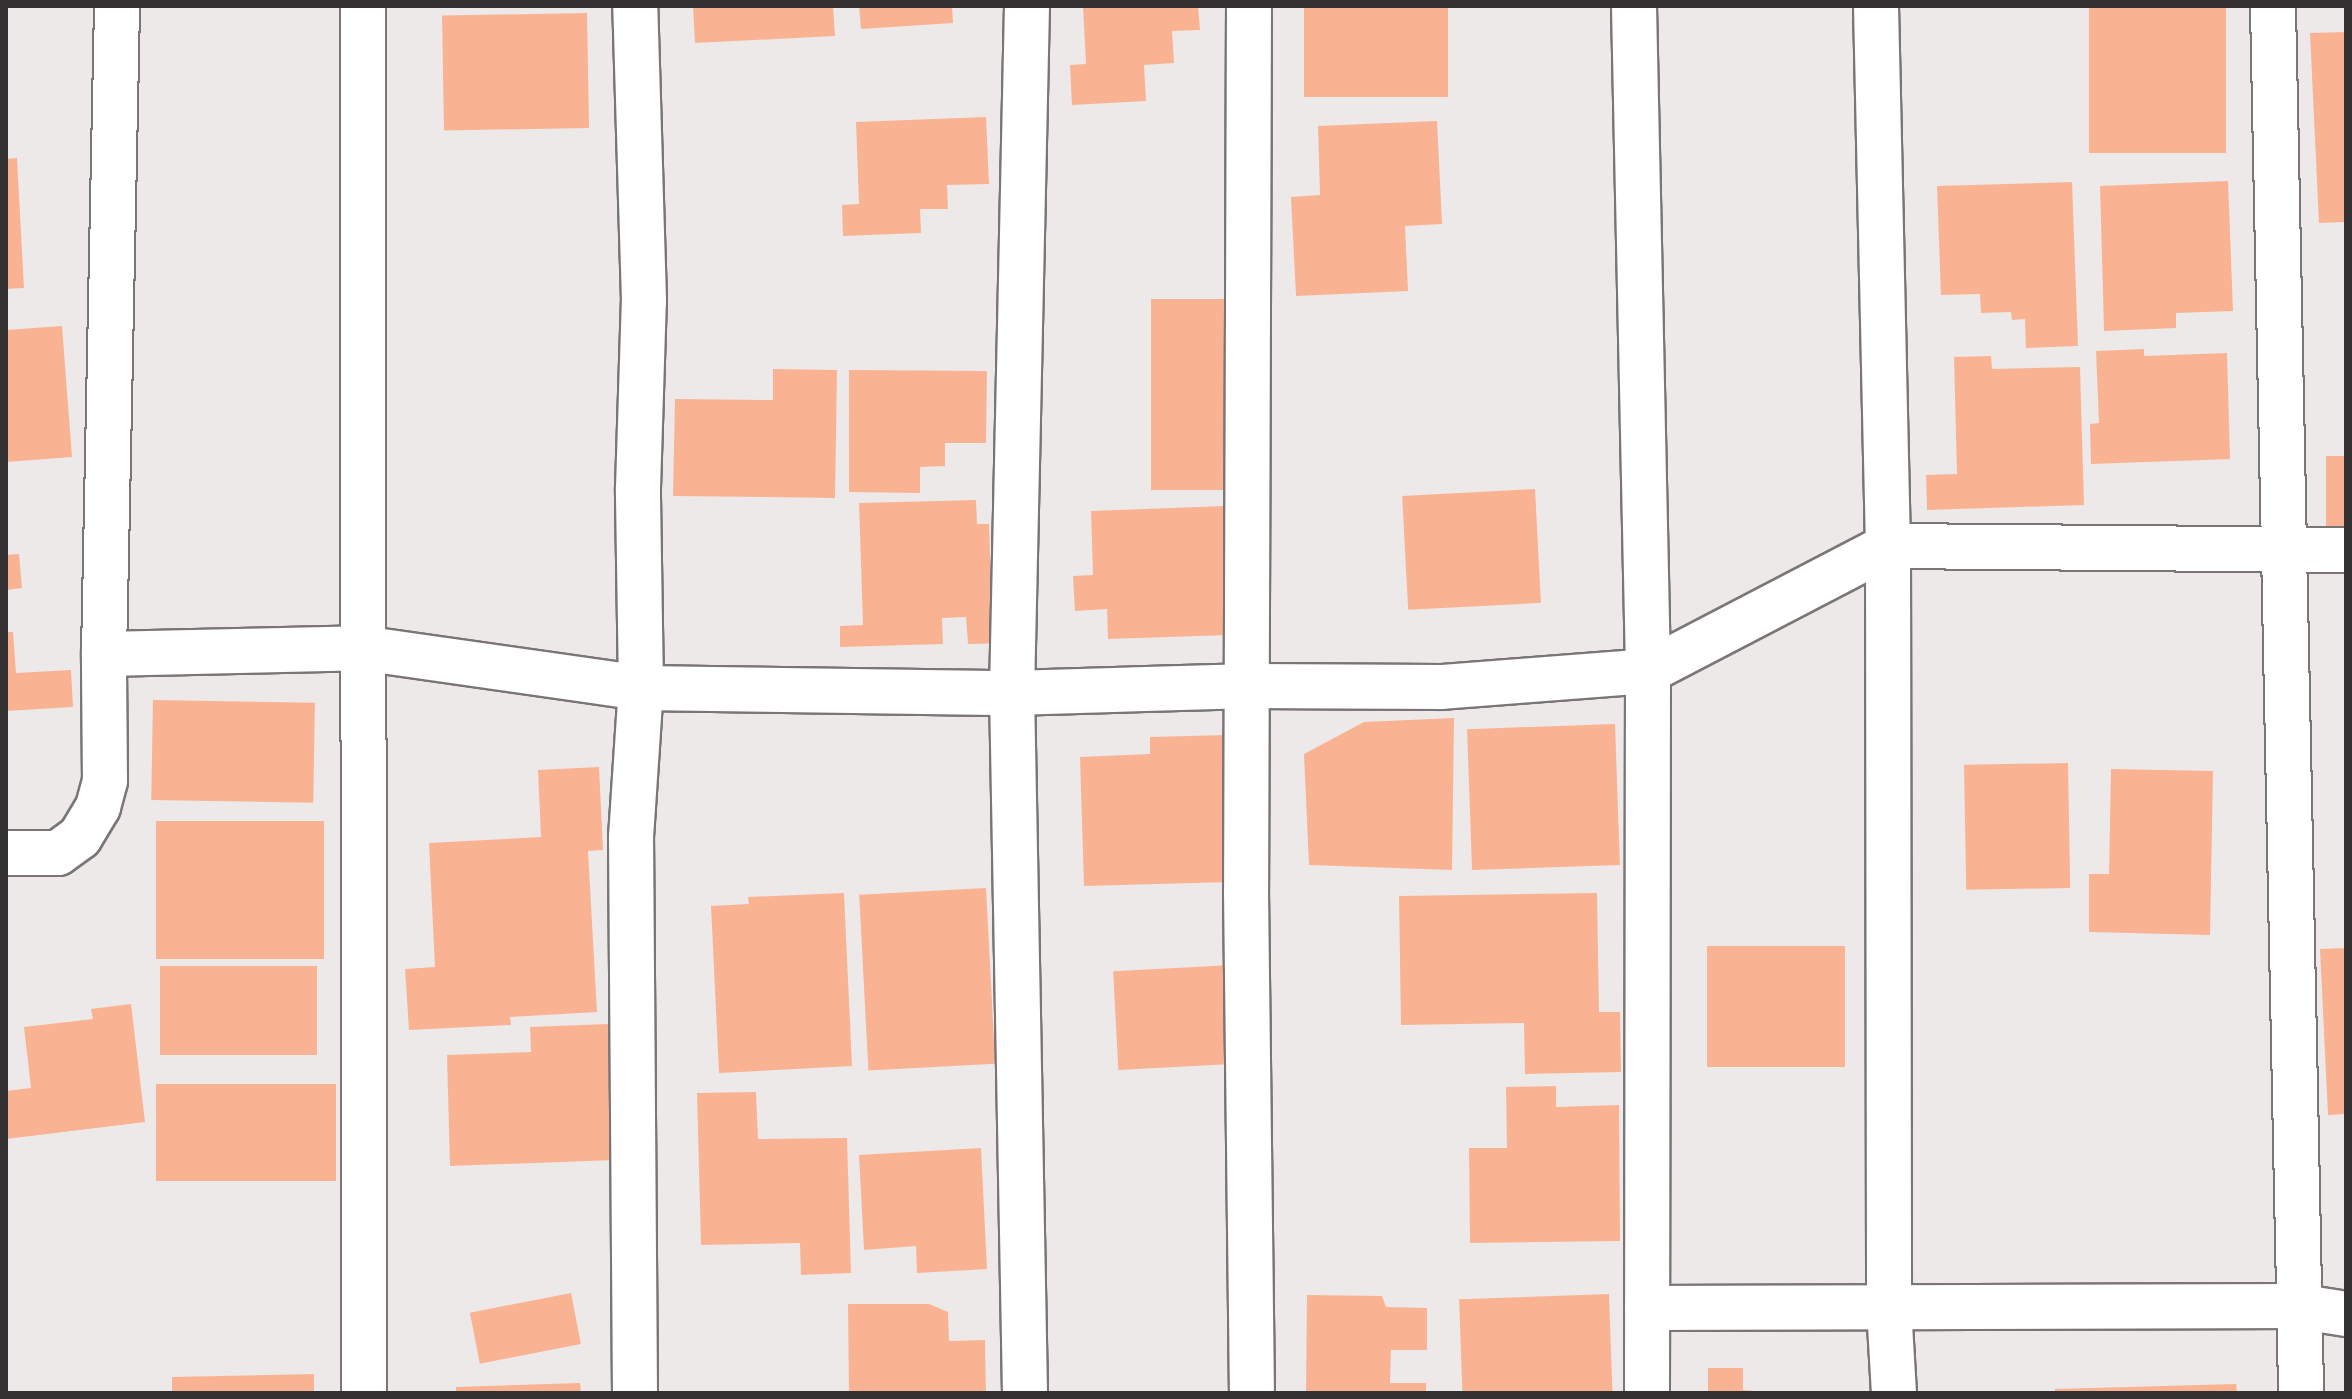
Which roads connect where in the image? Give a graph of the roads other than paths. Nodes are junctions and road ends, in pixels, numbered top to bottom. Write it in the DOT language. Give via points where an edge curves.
graph roads {
  1 [pos="117,6"];
  2 [pos="363,6"];
  3 [pos="635,6"];
  4 [pos="1027,6"];
  5 [pos="1249,6"];
  6 [pos="1634,6"];
  7 [pos="1876,6"];
  8 [pos="2273,6"];
  9 [pos="1888,546"];
  10 [pos="2282,549"];
  11 [pos="2346,550"];
  12 [pos="361,648"];
  13 [pos="104,654"];
  14 [pos="1648,671"];
  15 [pos="1251,686"];
  16 [pos="641,688"];
  17 [pos="1012,693"];
  18 [pos="6,853"];
  19 [pos="2296,1306"];
  20 [pos="1889,1307"];
  21 [pos="1647,1308"];
  22 [pos="2346,1314"];
  23 [pos="364,1393"];
  24 [pos="635,1393"];
  25 [pos="1025,1393"];
  26 [pos="1252,1393"];
  27 [pos="1647,1393"];
  28 [pos="1894,1393"];
  29 [pos="2301,1393"];
  1 -- 13 [label="street"];
  2 -- 12 [label="street"];
  3 -- 16 [label="street" via="644,301 638,488"];
  4 -- 17 [label="street"];
  5 -- 15 [label="street"];
  6 -- 14 [label="street"];
  7 -- 9 [label="street"];
  8 -- 10 [label="street"];
  9 -- 10 [label="street"];
  9 -- 14 [label="street"];
  9 -- 20 [label="street"];
  10 -- 11 [label="street"];
  10 -- 19 [label="street"];
  12 -- 13 [label="street"];
  12 -- 16 [label="street"];
  12 -- 23 [label="street"];
  13 -- 18 [label="street" via="105,781 98,807 80,837 58,853"];
  14 -- 15 [label="street" via="1442,687"];
  14 -- 21 [label="street"];
  15 -- 17 [label="street"];
  15 -- 26 [label="street" via="1246,891"];
  16 -- 17 [label="street"];
  16 -- 24 [label="street" via="631,837"];
  17 -- 25 [label="street"];
  19 -- 20 [label="street"];
  19 -- 22 [label="street"];
  19 -- 29 [label="street"];
  20 -- 21 [label="street"];
  20 -- 28 [label="street"];
  21 -- 27 [label="street"];
}
